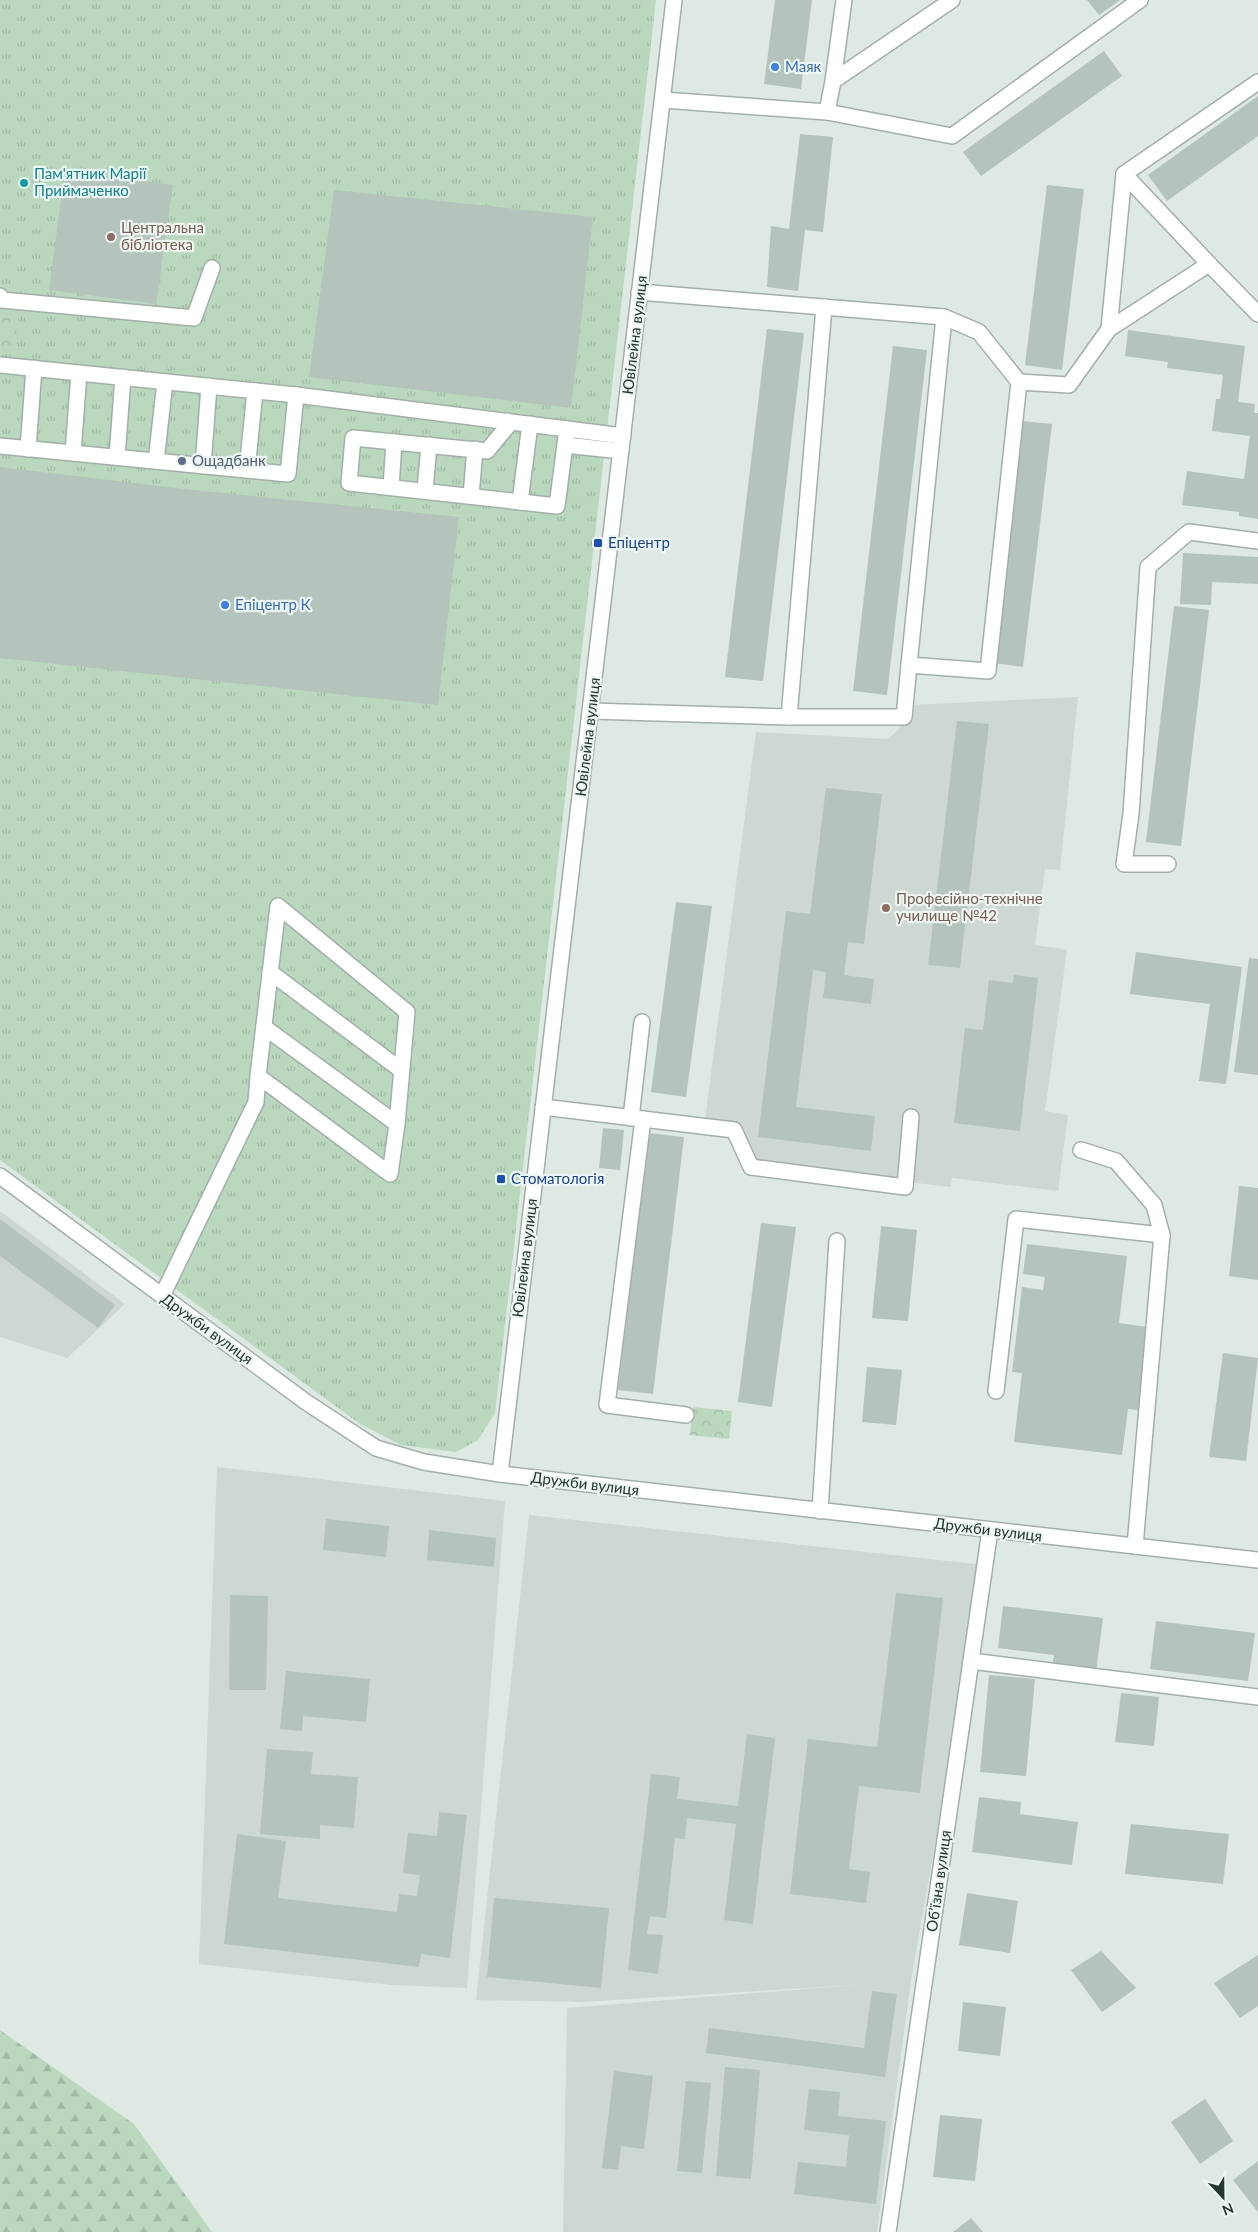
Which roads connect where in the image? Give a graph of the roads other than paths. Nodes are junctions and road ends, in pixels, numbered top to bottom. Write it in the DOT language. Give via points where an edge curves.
graph roads {
  1 [pos="674,0"];
  2 [pos="844,0"];
  3 [pos="952,0"];
  4 [pos="1140,0"];
  5 [pos="833,81"];
  6 [pos="1258,82"];
  7 [pos="663,100"];
  8 [pos="827,112"];
  9 [pos="1124,174"];
  10 [pos="1209,264"];
  11 [pos="212,268"];
  12 [pos="640,292"];
  13 [pos="0,296"];
  14 [pos="824,307"];
  15 [pos="1258,314"];
  16 [pos="944,317"];
  17 [pos="1110,329"];
  18 [pos="0,365"];
  19 [pos="34,368"];
  20 [pos="80,373"];
  21 [pos="123,377"];
  22 [pos="164,382"];
  23 [pos="1020,382"];
  24 [pos="210,386"];
  25 [pos="255,391"];
  26 [pos="296,395"];
  27 [pos="508,421"];
  28 [pos="530,424"];
  29 [pos="567,429"];
  30 [pos="394,442"];
  31 [pos="622,444"];
  32 [pos="429,445"];
  33 [pos="565,445"];
  34 [pos="0,446"];
  35 [pos="28,449"];
  36 [pos="475,449"];
  37 [pos="73,453"];
  38 [pos="117,457"];
  39 [pos="156,461"];
  40 [pos="203,466"];
  41 [pos="247,470"];
  42 [pos="391,487"];
  43 [pos="425,490"];
  44 [pos="471,496"];
  45 [pos="520,502"];
  46 [pos="1258,541"];
  47 [pos="908,665"];
  48 [pos="591,711"];
  49 [pos="789,717"];
  50 [pos="1168,864"];
  51 [pos="270,972"];
  52 [pos="642,1022"];
  53 [pos="264,1027"];
  54 [pos="401,1070"];
  55 [pos="258,1076"];
  56 [pos="543,1107"];
  57 [pos="910,1117"];
  58 [pos="637,1119"];
  59 [pos="397,1124"];
  60 [pos="1081,1150"];
  61 [pos="0,1176"];
  62 [pos="1162,1235"];
  63 [pos="837,1241"];
  64 [pos="162,1296"];
  65 [pos="996,1391"];
  66 [pos="686,1415"];
  67 [pos="500,1474"];
  68 [pos="820,1511"];
  69 [pos="990,1530"];
  70 [pos="1135,1546"];
  71 [pos="1258,1560"];
  72 [pos="971,1661"];
  73 [pos="1258,1697"];
  74 [pos="888,2232"];
  1 -- 7 [label="street, Ювілейна вулиця"];
  2 -- 5 [label="street"];
  3 -- 5 [label="street"];
  4 -- 8 [label="street" via="952,136"];
  5 -- 8 [label="street"];
  6 -- 9 [label="street"];
  7 -- 8 [label="street"];
  7 -- 12 [label="street, Ювілейна вулиця"];
  9 -- 10 [label="street"];
  9 -- 17 [label="street"];
  10 -- 15 [label="street"];
  10 -- 17 [label="street"];
  11 -- 13 [label="street" via="194,318 2,300"];
  12 -- 14 [label="street"];
  12 -- 31 [label="street, Ювілейна вулиця"];
  14 -- 16 [label="street"];
  14 -- 49 [label="street"];
  16 -- 23 [label="street" via="980,332"];
  16 -- 47 [label="street"];
  17 -- 23 [label="street" via="1069,385"];
  18 -- 19 [label="street"];
  19 -- 20 [label="street"];
  19 -- 35 [label="street"];
  20 -- 21 [label="street"];
  20 -- 37 [label="street"];
  21 -- 22 [label="street"];
  21 -- 38 [label="street"];
  22 -- 24 [label="street"];
  22 -- 39 [label="street"];
  23 -- 47 [label="street" via="988,671"];
  24 -- 25 [label="street"];
  24 -- 40 [label="street"];
  25 -- 26 [label="street"];
  25 -- 41 [label="street"];
  26 -- 27 [label="street"];
  26 -- 41 [label="street" via="288,474"];
  27 -- 28 [label="street"];
  27 -- 36 [label="street" via="487,451"];
  28 -- 29 [label="street"];
  28 -- 45 [label="street"];
  29 -- 31 [label="street"];
  29 -- 33 [label="street"];
  30 -- 32 [label="street"];
  30 -- 42 [label="street"];
  30 -- 42 [label="street" via="353,438 349,483"];
  31 -- 33 [label="street"];
  31 -- 48 [label="street, Ювілейна вулиця"];
  32 -- 36 [label="street"];
  32 -- 43 [label="street"];
  33 -- 45 [label="street" via="557,506"];
  34 -- 35 [label="street"];
  35 -- 37 [label="street"];
  36 -- 44 [label="street"];
  37 -- 38 [label="street"];
  38 -- 39 [label="street"];
  39 -- 40 [label="street"];
  40 -- 41 [label="street"];
  42 -- 43 [label="street"];
  43 -- 44 [label="street"];
  44 -- 45 [label="street"];
  46 -- 50 [label="street" via="1189,532 1148,567 1131,814 1124,864"];
  47 -- 49 [label="street" via="904,717"];
  48 -- 49 [label="street"];
  48 -- 56 [label="street, Ювілейна вулиця"];
  51 -- 53 [label="street"];
  51 -- 54 [label="street"];
  51 -- 54 [label="street" via="278,906 407,1012"];
  52 -- 58 [label="street"];
  53 -- 55 [label="street"];
  53 -- 59 [label="street"];
  54 -- 59 [label="street"];
  55 -- 59 [label="street" via="390,1174"];
  55 -- 64 [label="street" via="256,1102"];
  56 -- 58 [label="street"];
  56 -- 67 [label="street, Ювілейна вулиця"];
  57 -- 58 [label="street" via="905,1187 751,1167 734,1130"];
  58 -- 66 [label="street" via="607,1406"];
  60 -- 62 [label="street" via="1116,1161 1154,1205"];
  61 -- 64 [label="street, Дружби вулиця"];
  62 -- 65 [label="street" via="1016,1219"];
  62 -- 70 [label="street"];
  63 -- 68 [label="street"];
  64 -- 67 [label="street, Дружби вулиця" via="306,1402 376,1448 424,1462"];
  67 -- 68 [label="street, Дружби вулиця"];
  68 -- 69 [label="street, Дружби вулиця"];
  69 -- 70 [label="street, Дружби вулиця"];
  69 -- 72 [label="street, Об’їзна вулиця"];
  70 -- 71 [label="street, Дружби вулиця"];
  72 -- 73 [label="street"];
  72 -- 74 [label="street, Об’їзна вулиця"];
}
